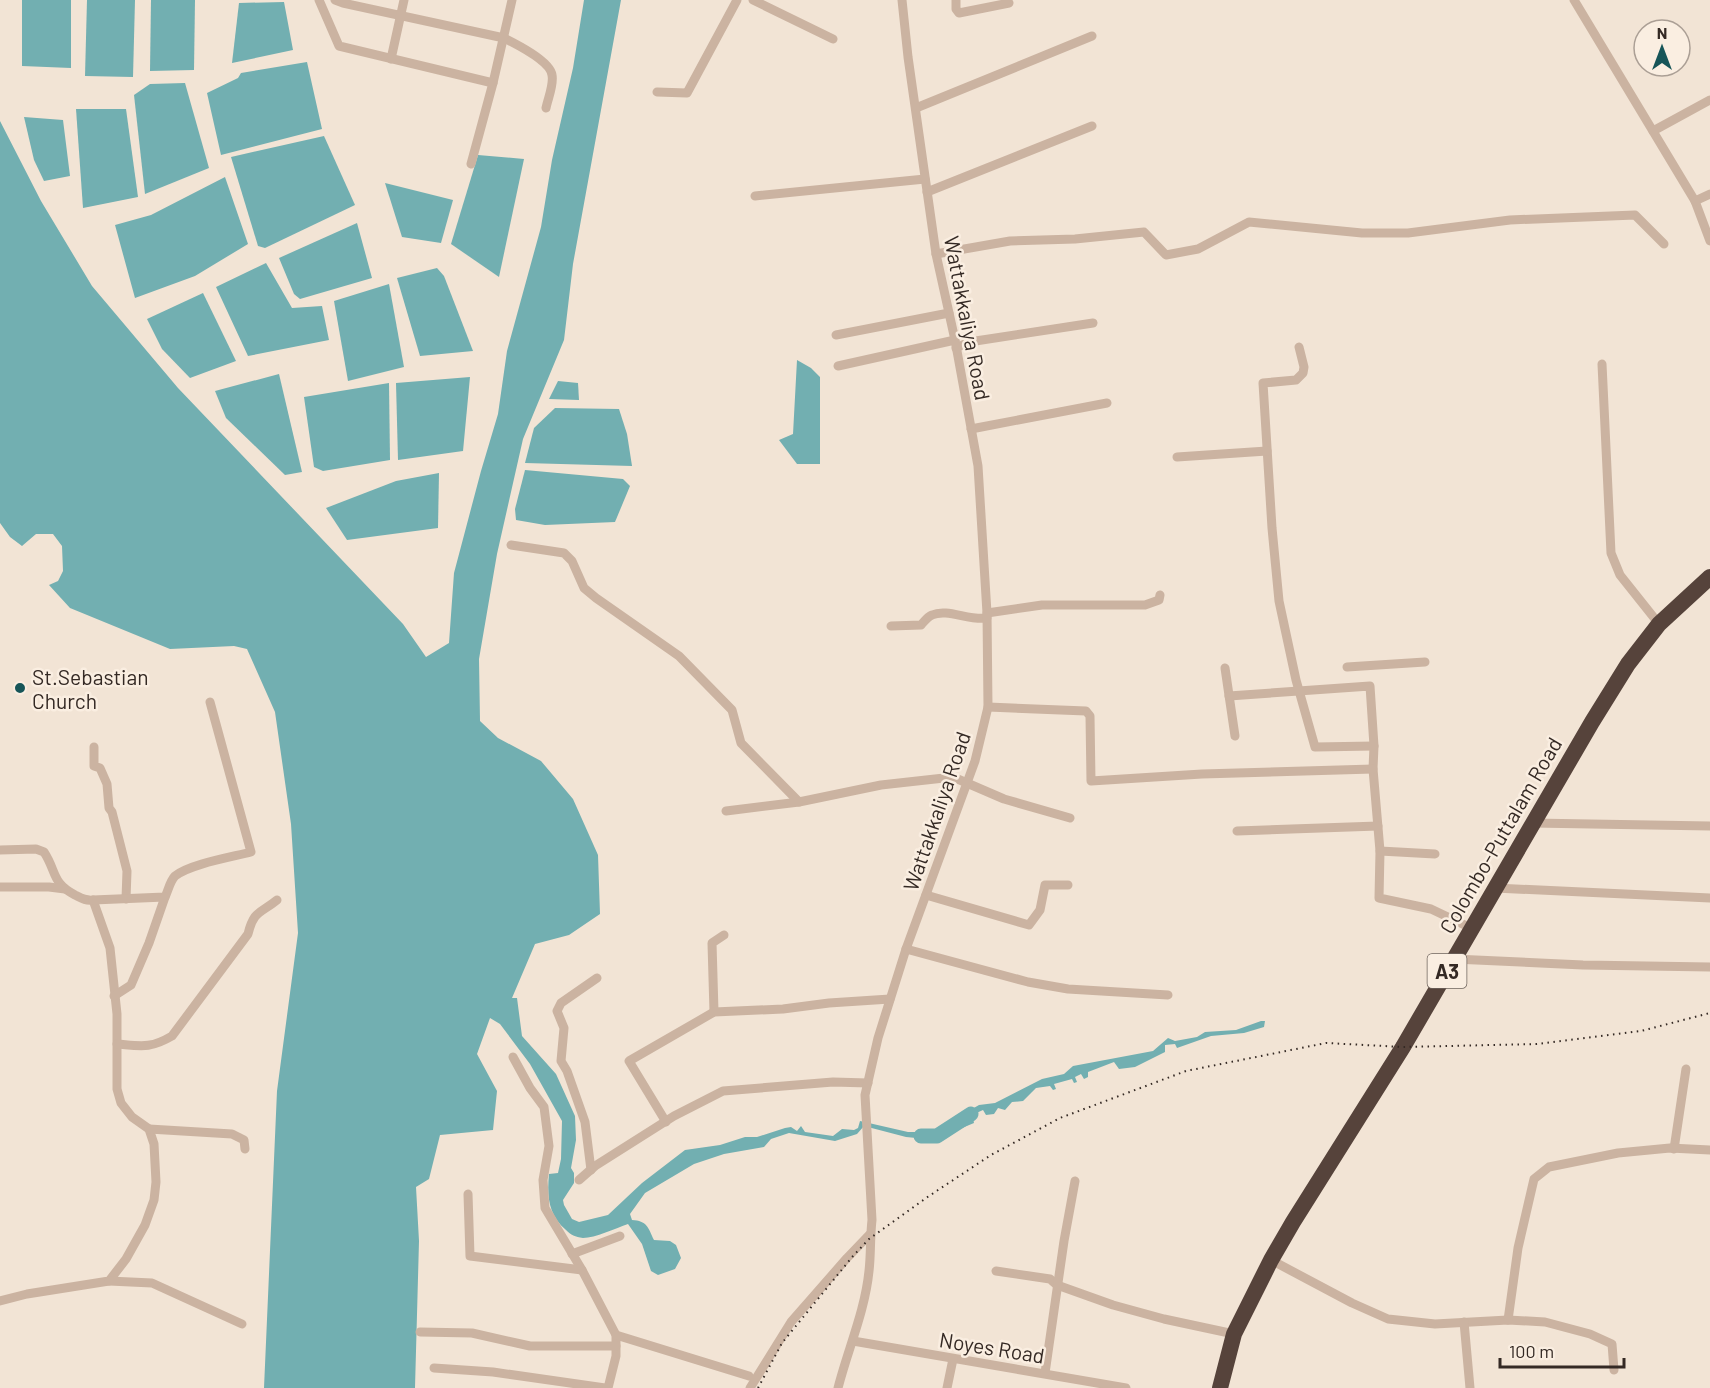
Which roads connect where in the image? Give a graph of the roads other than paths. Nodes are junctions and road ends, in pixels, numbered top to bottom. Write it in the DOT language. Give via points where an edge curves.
graph roads {
  1 [pos="319,0"];
  2 [pos="335,0"];
  3 [pos="404,0"];
  4 [pos="512,0"];
  5 [pos="737,0"];
  6 [pos="753,0"];
  7 [pos="902,0"];
  8 [pos="956,0"];
  9 [pos="1574,0"];
  10 [pos="1009,3"];
  11 [pos="400,15"];
  12 [pos="1092,36"];
  13 [pos="504,38"];
  14 [pos="833,39"];
  15 [pos="391,59"];
  16 [pos="493,83"];
  17 [pos="657,92"];
  18 [pos="1710,100"];
  19 [pos="546,108"];
  20 [pos="915,108"];
  21 [pos="1092,126"];
  22 [pos="1653,131"];
  23 [pos="471,164"];
  24 [pos="925,179"];
  25 [pos="927,192"];
  26 [pos="1710,194"];
  27 [pos="755,196"];
  28 [pos="1695,201"];
  29 [pos="1710,242"];
  30 [pos="1664,244"];
  31 [pos="936,254"];
  32 [pos="949,313"];
  33 [pos="1093,323"];
  34 [pos="836,334"];
  35 [pos="956,344"];
  36 [pos="1299,347"];
  37 [pos="1602,364"];
  38 [pos="838,366"];
  39 [pos="1107,403"];
  40 [pos="971,429"];
  41 [pos="1267,451"];
  42 [pos="1177,457"];
  43 [pos="511,546"];
  44 [pos="1710,577"];
  45 [pos="1160,595"];
  46 [pos="987,616"];
  47 [pos="1659,624"];
  48 [pos="891,626"];
  49 [pos="1425,662"];
  50 [pos="1368,666"];
  51 [pos="1347,667"];
  52 [pos="1226,668"];
  53 [pos="1370,686"];
  54 [pos="1300,691"];
  55 [pos="1229,696"];
  56 [pos="210,702"];
  57 [pos="988,707"];
  58 [pos="1235,736"];
  59 [pos="1374,746"];
  60 [pos="94,747"];
  61 [pos="1373,769"];
  62 [pos="966,784"];
  63 [pos="799,802"];
  64 [pos="726,811"];
  65 [pos="1070,818"];
  66 [pos="1532,824"];
  67 [pos="1378,826"];
  68 [pos="1710,826"];
  69 [pos="1237,831"];
  70 [pos="0,849"];
  71 [pos="1380,851"];
  72 [pos="1435,854"];
  73 [pos="1068,885"];
  74 [pos="0,887"];
  75 [pos="1495,888"];
  76 [pos="64,889"];
  77 [pos="926,895"];
  78 [pos="165,897"];
  79 [pos="1710,898"];
  80 [pos="126,899"];
  81 [pos="93,900"];
  82 [pos="277,900"];
  83 [pos="1471,928"];
  84 [pos="724,935"];
  85 [pos="906,949"];
  86 [pos="1454,958"];
  87 [pos="1710,967"];
  88 [pos="597,978"];
  89 [pos="1168,995"];
  90 [pos="114,996"];
  91 [pos="890,999"];
  92 [pos="714,1012"];
  93 [pos="117,1044"];
  94 [pos="513,1057"];
  95 [pos="1686,1069"];
  96 [pos="868,1083"];
  97 [pos="666,1122"];
  98 [pos="149,1129"];
  99 [pos="245,1149"];
  100 [pos="1674,1149"];
  101 [pos="1710,1150"];
  102 [pos="593,1168"];
  103 [pos="579,1180"];
  104 [pos="1075,1181"];
  105 [pos="468,1194"];
  106 [pos="870,1234"];
  107 [pos="620,1236"];
  108 [pos="572,1254"];
  109 [pos="1271,1260"];
  110 [pos="582,1270"];
  111 [pos="996,1271"];
  112 [pos="109,1281"];
  113 [pos="1058,1286"];
  114 [pos="0,1301"];
  115 [pos="1508,1320"];
  116 [pos="1464,1322"];
  117 [pos="242,1324"];
  118 [pos="420,1332"];
  119 [pos="1234,1334"];
  120 [pos="616,1335"];
  121 [pos="853,1341"];
  122 [pos="616,1346"];
  123 [pos="953,1359"];
  124 [pos="434,1368"];
  125 [pos="1614,1370"];
  126 [pos="1045,1373"];
  127 [pos="749,1376"];
  128 [pos="606,1388"];
  129 [pos="750,1388"];
  130 [pos="838,1388"];
  131 [pos="947,1388"];
  132 [pos="1126,1388"];
  133 [pos="1220,1388"];
  134 [pos="1470,1388"];
  1 -- 15 [label="street" via="339,46"];
  2 -- 11 [label="street"];
  3 -- 11 [label="street"];
  4 -- 13 [label="street"];
  5 -- 17 [label="street" via="687,93"];
  6 -- 14 [label="street"];
  7 -- 20 [label="street, Wattakkaliya Road"];
  8 -- 10 [label="street" via="959,13"];
  9 -- 22 [label="street"];
  11 -- 13 [label="street"];
  11 -- 15 [label="street"];
  12 -- 20 [label="street"];
  13 -- 16 [label="street"];
  13 -- 19 [label="street" via="550,69 553,78"];
  15 -- 16 [label="street"];
  16 -- 23 [label="street"];
  18 -- 22 [label="street"];
  20 -- 24 [label="street, Wattakkaliya Road"];
  21 -- 25 [label="street"];
  22 -- 28 [label="street"];
  24 -- 25 [label="street, Wattakkaliya Road"];
  24 -- 27 [label="street"];
  25 -- 31 [label="street, Wattakkaliya Road"];
  26 -- 28 [label="street"];
  28 -- 29 [label="street"];
  30 -- 31 [label="street" via="1635,215 1510,220 1408,233 1362,233 1250,222 1198,249 1166,255 1144,232 1010,241"];
  31 -- 32 [label="street, Wattakkaliya Road"];
  32 -- 34 [label="street"];
  32 -- 35 [label="street, Wattakkaliya Road"];
  33 -- 35 [label="street"];
  35 -- 38 [label="street"];
  35 -- 40 [label="street, Wattakkaliya Road"];
  36 -- 41 [label="street" via="1304,367 1296,380 1263,383"];
  37 -- 47 [label="street" via="1611,553 1620,574"];
  39 -- 40 [label="street"];
  40 -- 46 [label="street, Wattakkaliya Road" via="978,466"];
  41 -- 42 [label="street"];
  41 -- 54 [label="street" via="1279,601"];
  43 -- 63 [label="street" via="564,553 584,588 679,656 732,710 741,743"];
  44 -- 47 [label="highway, Colombo-Puttalam Road / A3"];
  45 -- 46 [label="street" via="1159,600 1145,605 1042,604"];
  46 -- 48 [label="street" via="981,619 945,612 933,614 921,625"];
  46 -- 57 [label="street, Wattakkaliya Road"];
  47 -- 66 [label="highway, Colombo-Puttalam Road / A3" via="1628,664"];
  49 -- 50 [label="street"];
  50 -- 51 [label="street"];
  50 -- 53 [label="street"];
  52 -- 55 [label="street"];
  53 -- 54 [label="street"];
  53 -- 59 [label="street"];
  54 -- 55 [label="street"];
  54 -- 59 [label="street" via="1315,747"];
  55 -- 58 [label="street"];
  56 -- 78 [label="street" via="251,852 184,871 174,877"];
  57 -- 61 [label="street" via="1086,711 1090,716 1091,782"];
  57 -- 62 [label="street, Wattakkaliya Road"];
  59 -- 61 [label="street"];
  60 -- 80 [label="street" via="94,766 100,768 107,784 109,808 127,872"];
  61 -- 67 [label="street"];
  62 -- 63 [label="street" via="953,777 881,784"];
  62 -- 65 [label="street"];
  62 -- 77 [label="street, Wattakkaliya Road"];
  63 -- 64 [label="street"];
  66 -- 68 [label="street"];
  66 -- 75 [label="highway, Colombo-Puttalam Road / A3"];
  67 -- 69 [label="street"];
  67 -- 71 [label="street"];
  70 -- 76 [label="street" via="44,852"];
  71 -- 72 [label="street"];
  71 -- 83 [label="street" via="1379,898 1431,909"];
  73 -- 77 [label="street" via="1045,885 1041,910 1029,925"];
  74 -- 76 [label="street"];
  75 -- 79 [label="street"];
  75 -- 83 [label="highway, Colombo-Puttalam Road / A3"];
  76 -- 81 [label="street" via="86,901"];
  77 -- 85 [label="street, Wattakkaliya Road"];
  78 -- 80 [label="street"];
  78 -- 90 [label="street" via="130,985"];
  80 -- 81 [label="street"];
  81 -- 90 [label="street" via="110,948"];
  82 -- 93 [label="street" via="252,920 248,934 172,1036 148,1046"];
  83 -- 86 [label="highway, Colombo-Puttalam Road / A3"];
  84 -- 92 [label="street" via="712,943"];
  85 -- 89 [label="street" via="1019,980 1068,989"];
  85 -- 91 [label="street, Wattakkaliya Road"];
  86 -- 87 [label="street"];
  86 -- 109 [label="highway, Colombo-Puttalam Road / A3"];
  88 -- 102 [label="street" via="561,1002 557,1011 564,1028 561,1061 585,1122"];
  90 -- 93 [label="street"];
  91 -- 92 [label="street"];
  91 -- 96 [label="street, Wattakkaliya Road"];
  92 -- 97 [label="street" via="629,1061"];
  93 -- 98 [label="street" via="117,1089 121,1103"];
  94 -- 108 [label="street" via="544,1107 549,1146 543,1180 545,1208"];
  95 -- 100 [label="street"];
  96 -- 97 [label="street" via="723,1091"];
  96 -- 106 [label="street, Wattakkaliya Road"];
  97 -- 102 [label="street"];
  98 -- 99 [label="street" via="232,1134 244,1140"];
  98 -- 112 [label="street" via="154,1144 154,1200 140,1233"];
  100 -- 101 [label="street"];
  100 -- 115 [label="street" via="1618,1153 1549,1167 1534,1179 1518,1248"];
  102 -- 103 [label="street"];
  104 -- 113 [label="street"];
  105 -- 110 [label="street" via="470,1256"];
  106 -- 121 [label="street, Wattakkaliya Road" via="870,1269"];
  106 -- 129 [label="street" via="791,1322"];
  107 -- 108 [label="street"];
  108 -- 110 [label="street"];
  109 -- 116 [label="street" via="1388,1319 1435,1324"];
  109 -- 119 [label="highway, Colombo-Puttalam Road / A3"];
  110 -- 120 [label="street"];
  111 -- 113 [label="street" via="1050,1279"];
  112 -- 114 [label="street"];
  112 -- 117 [label="street" via="152,1283"];
  113 -- 119 [label="street" via="1164,1319"];
  113 -- 126 [label="street"];
  115 -- 116 [label="street"];
  115 -- 125 [label="street" via="1545,1322 1612,1344"];
  116 -- 134 [label="street"];
  118 -- 122 [label="street" via="472,1333 530,1346"];
  119 -- 133 [label="highway, Colombo-Puttalam Road / A3"];
  120 -- 122 [label="street"];
  120 -- 127 [label="street"];
  121 -- 123 [label="street, Noyes Road"];
  121 -- 130 [label="street, Wattakkaliya Road"];
  122 -- 128 [label="street"];
  123 -- 126 [label="street, Noyes Road"];
  123 -- 131 [label="street"];
  124 -- 128 [label="street"];
  126 -- 132 [label="street, Noyes Road"];
}
